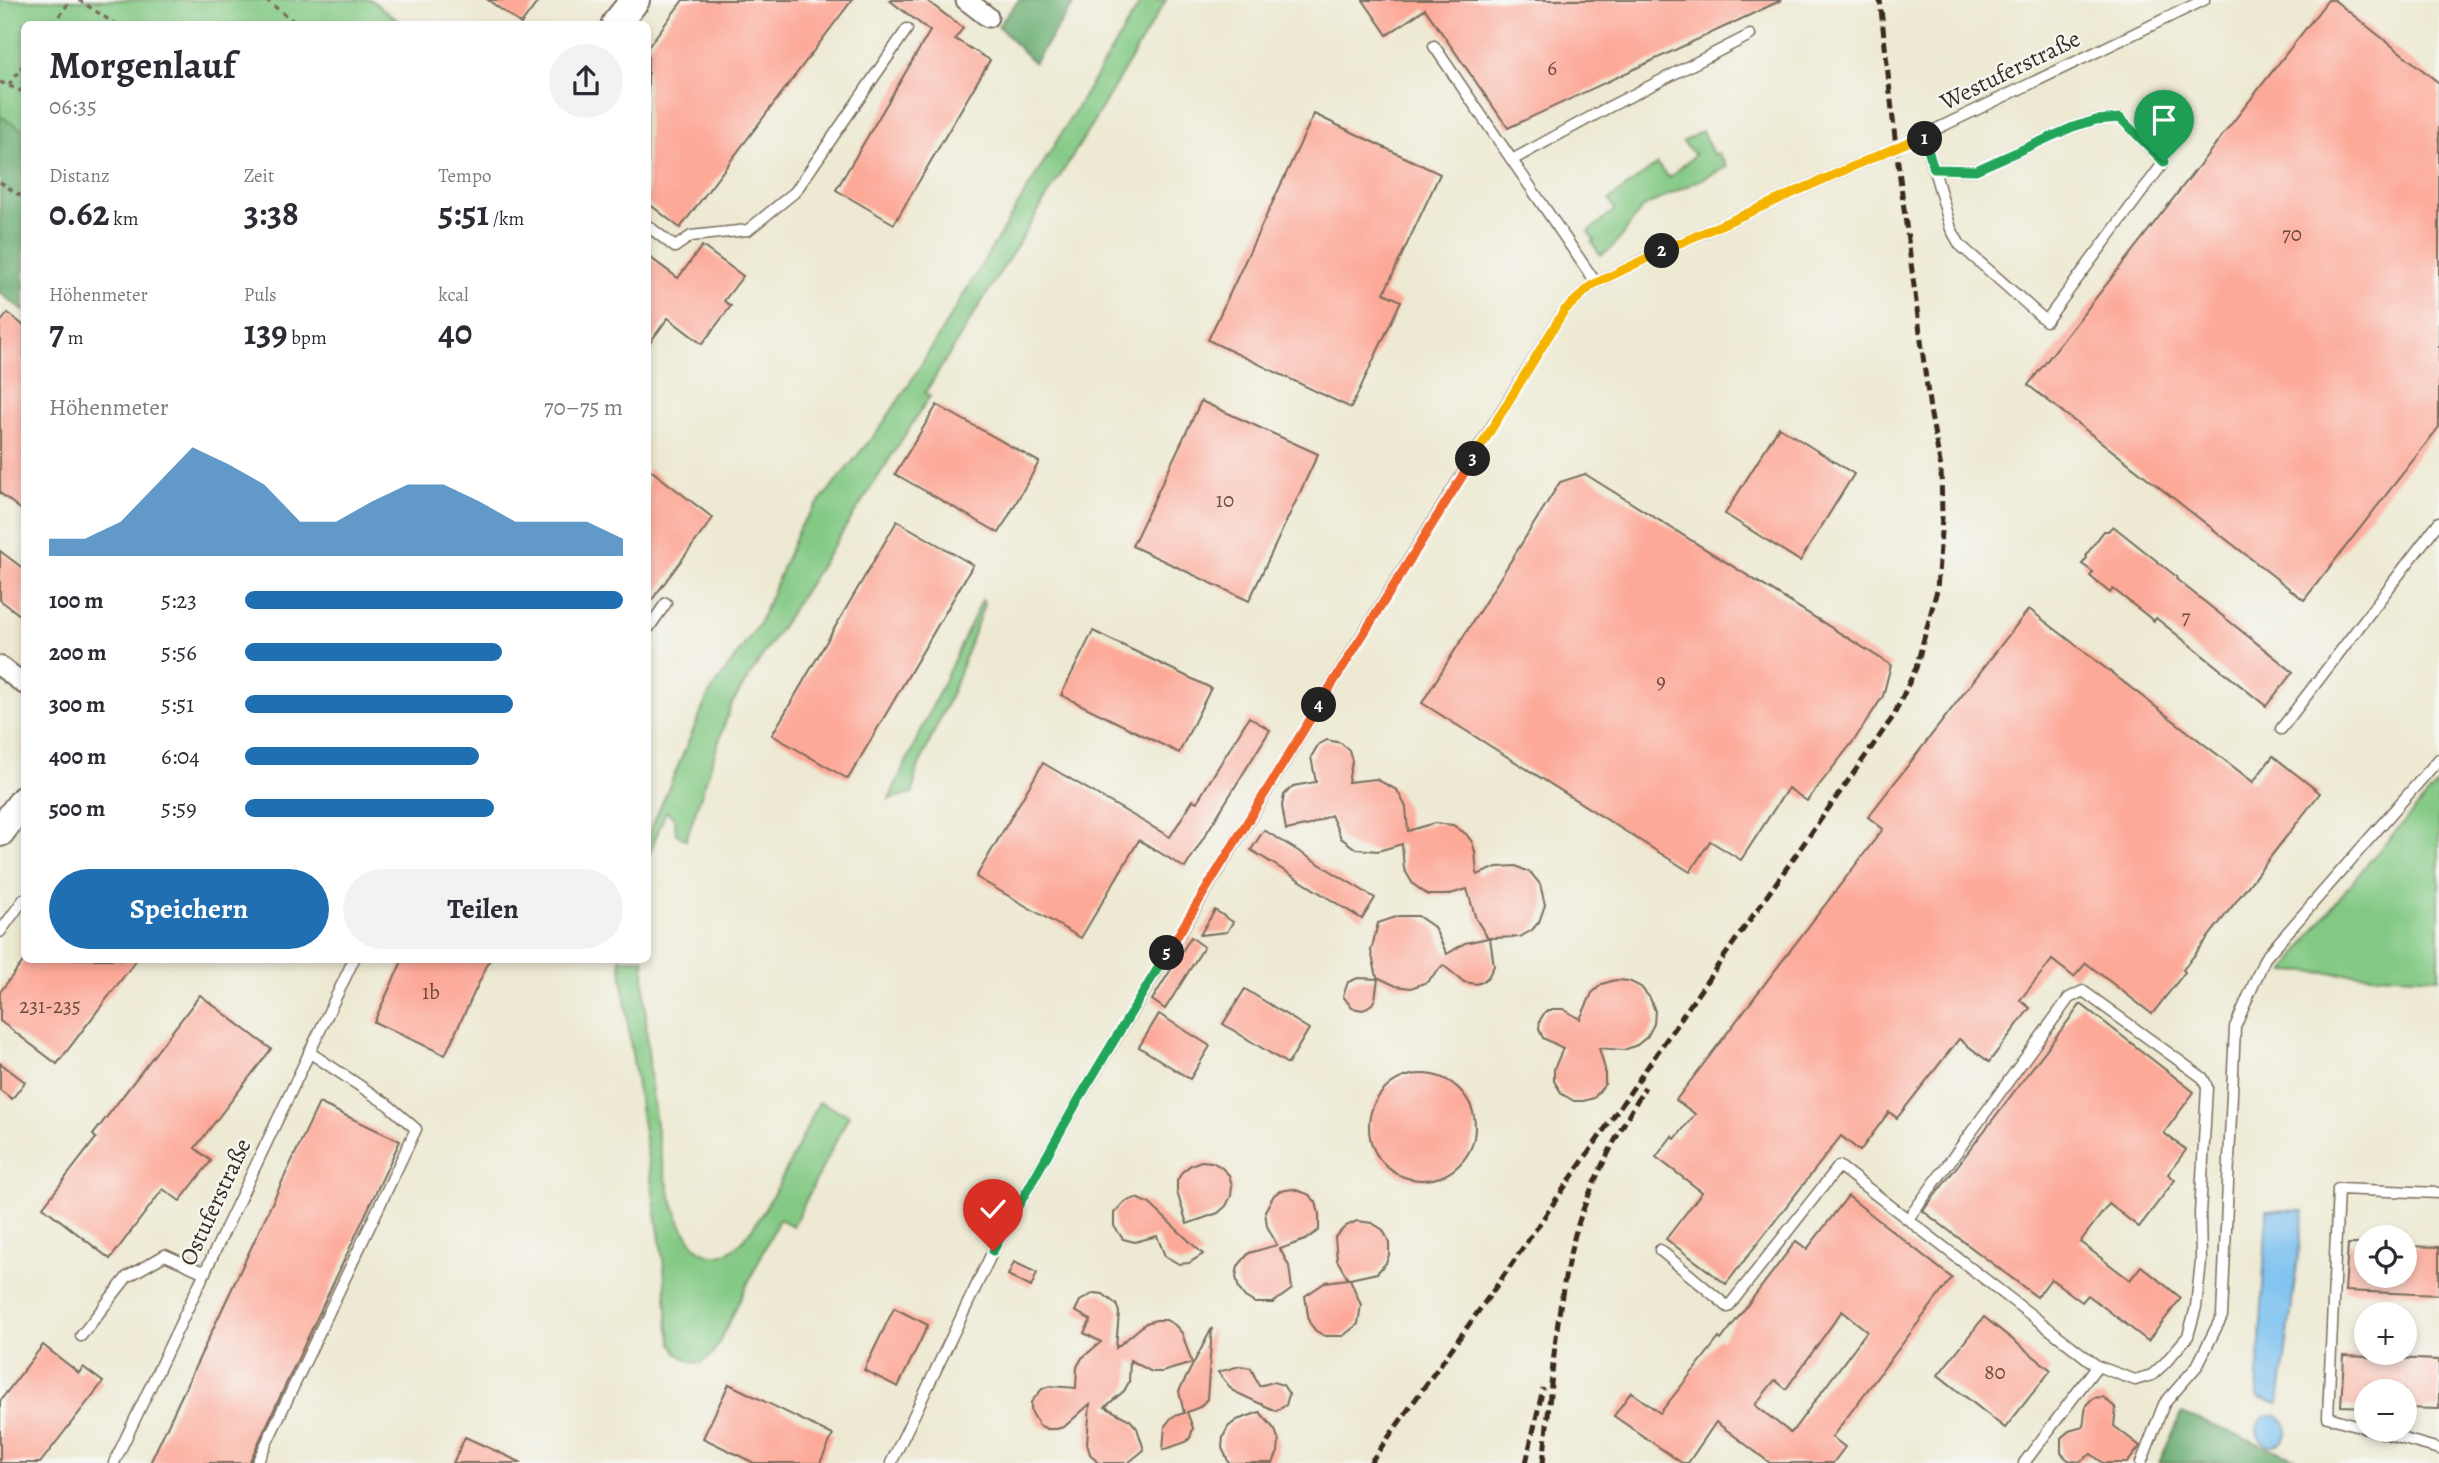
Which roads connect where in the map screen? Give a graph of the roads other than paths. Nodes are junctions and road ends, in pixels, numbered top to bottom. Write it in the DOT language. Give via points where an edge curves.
graph roads {
  1 [pos="635,0"];
  2 [pos="966,0"];
  3 [pos="2204,0"];
  4 [pos="988,17"];
  5 [pos="618,21"];
  6 [pos="907,29"];
  7 [pos="1750,36"];
  8 [pos="1434,46"];
  9 [pos="1924,135"];
  10 [pos="1512,160"];
  11 [pos="1934,169"];
  12 [pos="651,228"];
  13 [pos="1596,283"];
  14 [pos="2439,522"];
  15 [pos="666,603"];
  16 [pos="651,625"];
  17 [pos="0,666"];
  18 [pos="21,682"];
  19 [pos="2281,729"];
  20 [pos="2439,759"];
  21 [pos="21,804"];
  22 [pos="0,832"];
  23 [pos="21,903"];
  24 [pos="0,932"];
  25 [pos="352,963"];
  26 [pos="309,1052"];
  27 [pos="2439,1193"];
  28 [pos="1908,1219"];
  29 [pos="1660,1250"];
  30 [pos="205,1273"];
  31 [pos="81,1336"];
  32 [pos="2097,1366"];
  33 [pos="2354,1425"];
  34 [pos="2414,1442"];
  35 [pos="2439,1449"];
  36 [pos="114,1463"];
  37 [pos="257,1463"];
  38 [pos="891,1463"];
  39 [pos="2024,1463"];
  40 [pos="2141,1463"];
  1 -- 5 [label="street"];
  2 -- 4 [label="street"];
  3 -- 9 [label="lane, Westuferstraße"];
  6 -- 12 [label="lane" via="795,192 748,230 691,236 676,247"];
  7 -- 10 [label="lane"];
  8 -- 10 [label="lane"];
  9 -- 11 [label="lane"];
  9 -- 13 [label="lane, Westuferstraße"];
  10 -- 13 [label="lane"];
  11 -- 11 [label="lane" via="1960,245 2046,321 2164,162 2120,118 2073,127 1976,170"];
  13 -- 38 [label="lane, Westuferstraße" via="1564,311 1080,1097 993,1251"];
  14 -- 19 [label="lane"];
  15 -- 16 [label="lane"];
  17 -- 18 [label="street"];
  20 -- 40 [label="lane" via="2265,958 2235,1027 2222,1316 2197,1366 2164,1404"];
  21 -- 22 [label="street"];
  23 -- 24 [label="lane"];
  25 -- 26 [label="lane, Ostuferstraße"];
  26 -- 30 [label="lane, Ostuferstraße"];
  26 -- 37 [label="lane" via="416,1129"];
  27 -- 33 [label="lane" via="2338,1189 2328,1418"];
  28 -- 29 [label="lane" via="1839,1166 1728,1307"];
  28 -- 32 [label="lane"];
  28 -- 32 [label="lane" via="2075,994 2082,991 2196,1072 2207,1087 2201,1261 2188,1336 2152,1375 2135,1380"];
  30 -- 31 [label="lane" via="165,1255 127,1277"];
  30 -- 36 [label="lane, Ostuferstraße"];
  32 -- 39 [label="lane"];
  34 -- 35 [label="lane"];
}
